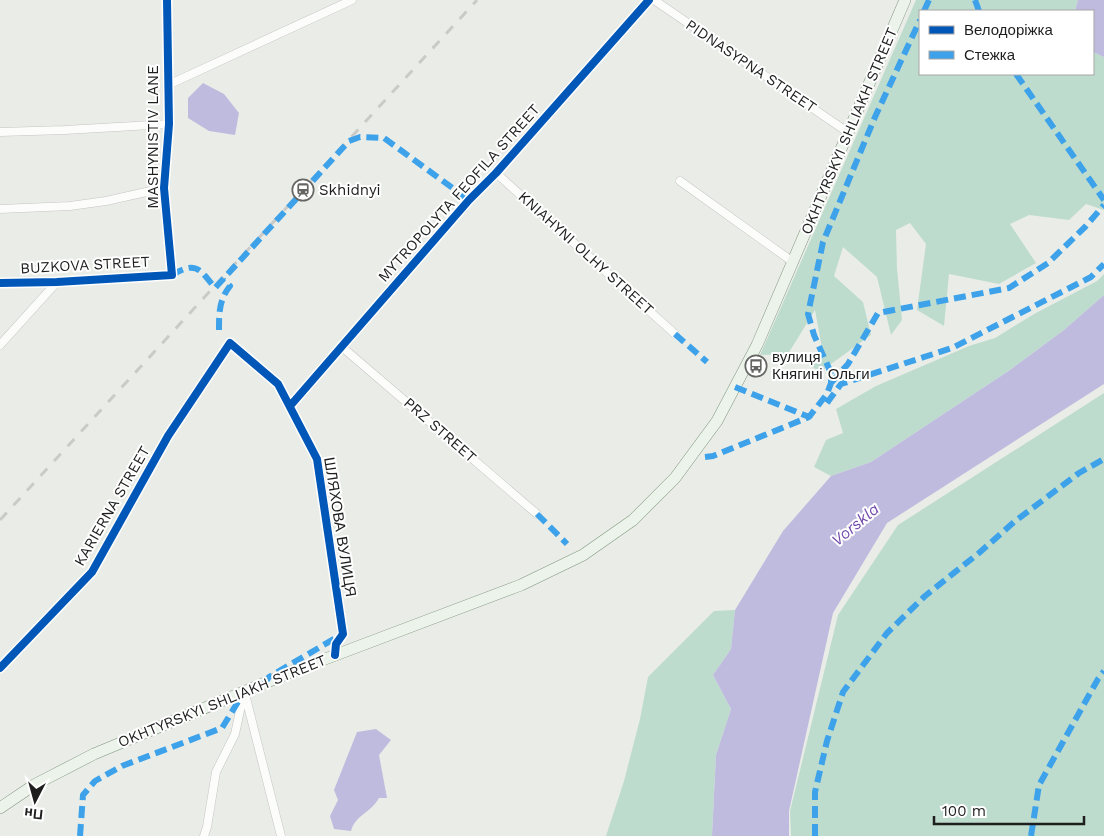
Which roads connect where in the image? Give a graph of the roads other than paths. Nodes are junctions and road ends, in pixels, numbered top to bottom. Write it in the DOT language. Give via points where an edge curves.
graph roads {
  1 [pos="167,0"];
  2 [pos="352,0"];
  3 [pos="649,0"];
  4 [pos="654,0"];
  5 [pos="904,1"];
  6 [pos="168,84"];
  7 [pos="168,124"];
  8 [pos="0,132"];
  9 [pos="849,133"];
  10 [pos="496,173"];
  11 [pos="680,182"];
  12 [pos="164,188"];
  13 [pos="0,209"];
  14 [pos="793,262"];
  15 [pos="172,275"];
  16 [pos="57,282"];
  17 [pos="0,283"];
  18 [pos="675,334"];
  19 [pos="230,343"];
  20 [pos="0,345"];
  21 [pos="342,347"];
  22 [pos="290,406"];
  23 [pos="538,514"];
  24 [pos="335,655"];
  25 [pos="0,668"];
  26 [pos="244,692"];
  27 [pos="0,808"];
  28 [pos="204,836"];
  29 [pos="281,836"];
  1 -- 6 [label="street, MASHYNISTIV LANE"];
  2 -- 6 [label="street"];
  3 -- 10 [label="street, MYTROPOLYTA FEOFILA STREET"];
  4 -- 9 [label="street, PIDNASYPNA STREET"];
  5 -- 9 [label="main road, OKHTYRSKYI SHLIAKH STREET"];
  6 -- 7 [label="street, MASHYNISTIV LANE"];
  7 -- 8 [label="street"];
  7 -- 12 [label="street, MASHYNISTIV LANE"];
  9 -- 14 [label="main road, OKHTYRSKYI SHLIAKH STREET"];
  10 -- 18 [label="street, KNIAHYNI OLHY STREET"];
  10 -- 21 [label="street, MYTROPOLYTA FEOFILA STREET"];
  11 -- 14 [label="street"];
  12 -- 13 [label="street" via="70,206"];
  12 -- 15 [label="street, MASHYNISTIV LANE"];
  14 -- 24 [label="main road, OKHTYRSKYI SHLIAKH STREET" via="757,344 717,421 675,478 633,520 583,555 521,585"];
  15 -- 16 [label="street, BUZKOVA STREET"];
  16 -- 17 [label="street, BUZKOVA STREET"];
  16 -- 20 [label="street"];
  19 -- 22 [label="street, ШЛЯХОВА ВУЛИЦЯ" via="278,384"];
  19 -- 25 [label="street, KARIERNA STREET" via="168,436 92,572"];
  21 -- 22 [label="street, MYTROPOLYTA FEOFILA STREET"];
  21 -- 23 [label="street, PRZ STREET"];
  22 -- 24 [label="street, ШЛЯХОВА ВУЛИЦЯ" via="317,459 343,634 336,644"];
  24 -- 26 [label="main road, OKHTYRSKYI SHLIAKH STREET"];
  26 -- 27 [label="main road, OKHTYRSKYI SHLIAKH STREET" via="94,754 34,785"];
  26 -- 28 [label="street" via="235,734 216,772"];
  26 -- 29 [label="street"];
}
